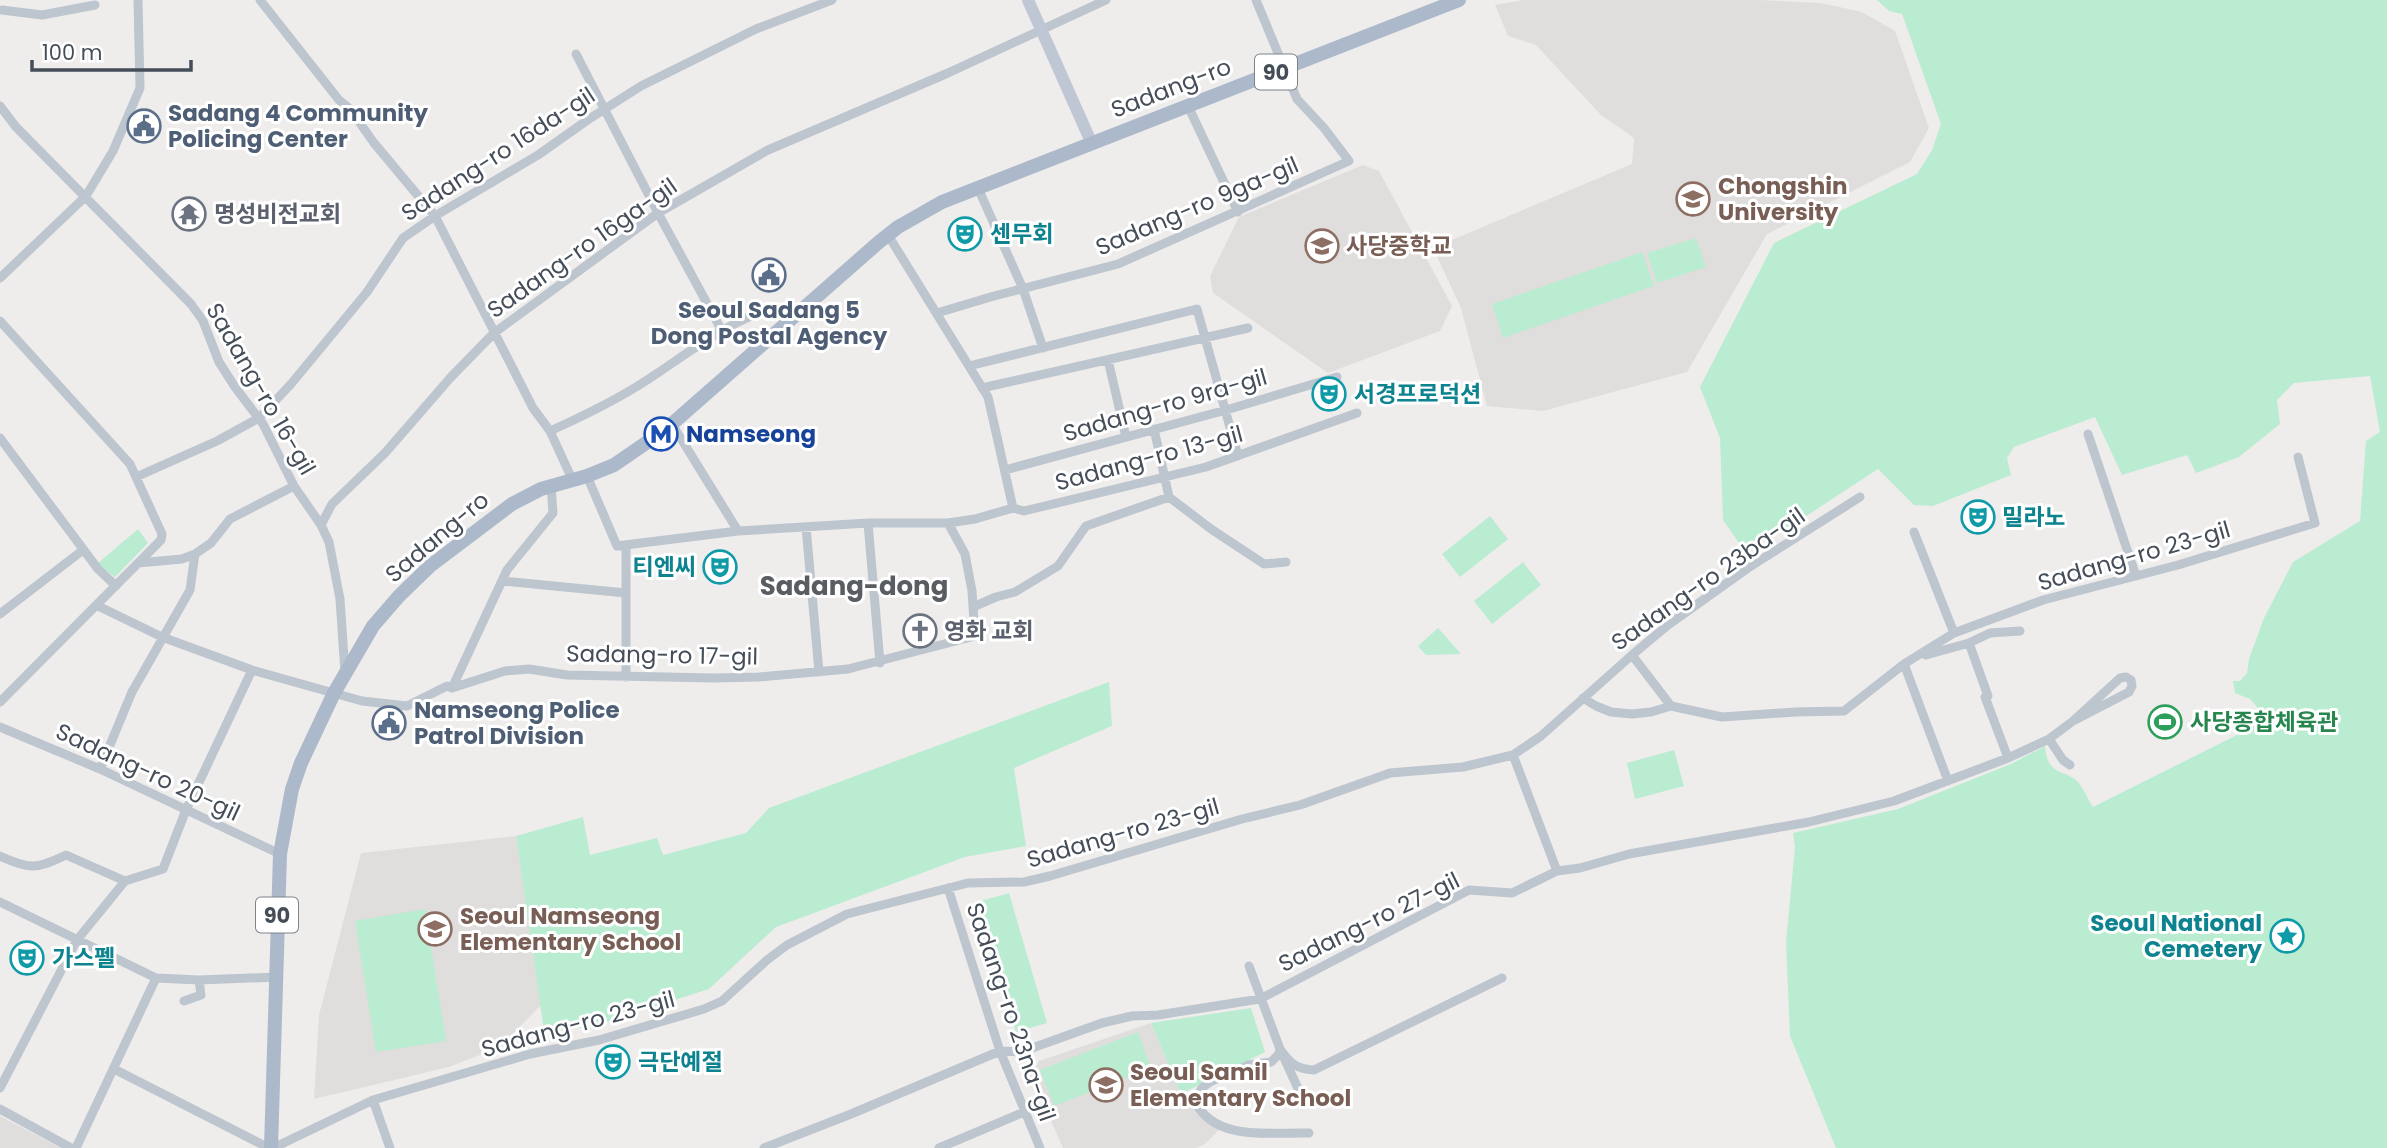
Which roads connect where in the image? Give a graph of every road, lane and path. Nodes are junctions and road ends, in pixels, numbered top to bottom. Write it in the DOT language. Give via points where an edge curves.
graph roads {
  1 [pos="138,0"];
  2 [pos="260,0"];
  3 [pos="832,0"];
  4 [pos="1028,0"];
  5 [pos="1106,0"];
  6 [pos="1256,0"];
  7 [pos="1459,0"];
  8 [pos="97,2"];
  9 [pos="2,10"];
  10 [pos="1041,29"];
  11 [pos="576,54"];
  12 [pos="1286,68"];
  13 [pos="0,106"];
  14 [pos="1188,106"];
  15 [pos="605,109"];
  16 [pos="1092,144"];
  17 [pos="978,188"];
  18 [pos="86,196"];
  19 [pos="1238,212"];
  20 [pos="657,213"];
  21 [pos="435,216"];
  22 [pos="888,235"];
  23 [pos="0,278"];
  24 [pos="1023,289"];
  25 [pos="801,312"];
  26 [pos="937,313"];
  27 [pos="0,321"];
  28 [pos="1248,328"];
  29 [pos="722,331"];
  30 [pos="494,332"];
  31 [pos="1204,338"];
  32 [pos="1043,348"];
  33 [pos="1108,360"];
  34 [pos="969,366"];
  35 [pos="1337,377"];
  36 [pos="982,388"];
  37 [pos="1226,410"];
  38 [pos="1357,413"];
  39 [pos="259,418"];
  40 [pos="672,424"];
  41 [pos="1154,429"];
  42 [pos="550,431"];
  43 [pos="2088,434"];
  44 [pos="1126,437"];
  45 [pos="0,438"];
  46 [pos="1238,456"];
  47 [pos="2298,457"];
  48 [pos="1004,470"];
  49 [pos="587,476"];
  50 [pos="135,477"];
  51 [pos="1166,477"];
  52 [pos="572,479"];
  53 [pos="551,485"];
  54 [pos="294,486"];
  55 [pos="1860,497"];
  56 [pos="1169,498"];
  57 [pos="1013,508"];
  58 [pos="868,523"];
  59 [pos="948,523"];
  60 [pos="321,526"];
  61 [pos="806,527"];
  62 [pos="738,531"];
  63 [pos="1914,532"];
  64 [pos="626,545"];
  65 [pos="83,550"];
  66 [pos="195,554"];
  67 [pos="1286,562"];
  68 [pos="138,563"];
  69 [pos="2136,576"];
  70 [pos="502,581"];
  71 [pos="116,586"];
  72 [pos="626,593"];
  73 [pos="96,605"];
  74 [pos="973,607"];
  75 [pos="0,614"];
  76 [pos="2020,631"];
  77 [pos="1954,633"];
  78 [pos="162,637"];
  79 [pos="1969,643"];
  80 [pos="1632,655"];
  81 [pos="1915,658"];
  82 [pos="880,663"];
  83 [pos="1905,664"];
  84 [pos="252,670"];
  85 [pos="819,672"];
  86 [pos="345,673"];
  87 [pos="626,677"];
  88 [pos="452,688"];
  89 [pos="334,693"];
  90 [pos="1583,698"];
  91 [pos="0,702"];
  92 [pos="1671,706"];
  93 [pos="2073,721"];
  94 [pos="0,727"];
  95 [pos="2049,739"];
  96 [pos="1513,755"];
  97 [pos="2008,758"];
  98 [pos="2070,765"];
  99 [pos="100,769"];
  100 [pos="1948,782"];
  101 [pos="186,810"];
  102 [pos="280,854"];
  103 [pos="0,856"];
  104 [pos="1556,872"];
  105 [pos="125,881"];
  106 [pos="948,888"];
  107 [pos="0,902"];
  108 [pos="77,940"];
  109 [pos="1249,966"];
  110 [pos="277,977"];
  111 [pos="156,978"];
  112 [pos="1502,978"];
  113 [pos="199,980"];
  114 [pos="1260,999"];
  115 [pos="184,1001"];
  116 [pos="1280,1049"];
  117 [pos="1000,1051"];
  118 [pos="114,1069"];
  119 [pos="0,1088"];
  120 [pos="1302,1097"];
  121 [pos="373,1100"];
  122 [pos="0,1109"];
  123 [pos="1024,1112"];
  124 [pos="1309,1133"];
  125 [pos="74,1148"];
  126 [pos="271,1148"];
  127 [pos="390,1148"];
  128 [pos="764,1148"];
  129 [pos="939,1148"];
  130 [pos="1040,1148"];
  1 -- 18 [label="street" via="140,88 113,151"];
  2 -- 21 [label="street"];
  3 -- 15 [label="street, Sadang-ro 16da-gil" via="755,29"];
  4 -- 10 [label="street"];
  5 -- 10 [label="street, Sadang-ro 16ga-gil"];
  6 -- 12 [label="street"];
  7 -- 12 [label="main road, Sadang-ro / 90"];
  8 -- 9 [label="street" via="42,15"];
  10 -- 16 [label="street"];
  10 -- 20 [label="street, Sadang-ro 16ga-gil" via="768,150"];
  11 -- 15 [label="street"];
  12 -- 14 [label="main road, Sadang-ro / 90"];
  12 -- 19 [label="street, Sadang-ro 9ga-gil" via="1297,99 1349,161"];
  13 -- 18 [label="street, Sadang-ro 16-gil"];
  14 -- 16 [label="main road, Sadang-ro / 90"];
  14 -- 19 [label="street"];
  15 -- 20 [label="street"];
  15 -- 21 [label="street, Sadang-ro 16da-gil"];
  16 -- 17 [label="main road, Sadang-ro / 90"];
  17 -- 22 [label="main road, Sadang-ro / 90" via="918,215"];
  17 -- 24 [label="street"];
  18 -- 23 [label="street"];
  18 -- 39 [label="street, Sadang-ro 16-gil" via="191,304 219,362"];
  19 -- 24 [label="street, Sadang-ro 9ga-gil" via="1118,264"];
  20 -- 29 [label="street"];
  20 -- 30 [label="street, Sadang-ro 16ga-gil"];
  21 -- 30 [label="street"];
  21 -- 39 [label="street, Sadang-ro 16da-gil" via="403,238 367,292"];
  22 -- 25 [label="main road, Sadang-ro / 90"];
  22 -- 26 [label="street"];
  24 -- 26 [label="street, Sadang-ro 9ga-gil"];
  24 -- 32 [label="street"];
  25 -- 29 [label="street" via="785,307 765,310"];
  25 -- 40 [label="main road, Sadang-ro / 90"];
  26 -- 34 [label="street"];
  27 -- 50 [label="street" via="130,464"];
  28 -- 31 [label="street"];
  29 -- 42 [label="street" via="634,389"];
  30 -- 42 [label="street"];
  30 -- 60 [label="street, Sadang-ro 16ga-gil" via="385,453 332,504"];
  31 -- 32 [label="street" via="1197,309"];
  31 -- 33 [label="street"];
  31 -- 37 [label="street"];
  32 -- 34 [label="street"];
  33 -- 36 [label="street"];
  33 -- 44 [label="street"];
  34 -- 36 [label="street"];
  35 -- 37 [label="street, Sadang-ro 9ra-gil"];
  36 -- 48 [label="street"];
  37 -- 41 [label="street, Sadang-ro 9ra-gil"];
  37 -- 46 [label="street"];
  38 -- 46 [label="street, Sadang-ro 13-gil"];
  39 -- 50 [label="street, Sadang-ro 16da-gil"];
  39 -- 54 [label="street, Sadang-ro 16-gil"];
  40 -- 49 [label="main road, Sadang-ro / 90" via="628,458"];
  40 -- 62 [label="street"];
  41 -- 44 [label="street, Sadang-ro 9ra-gil"];
  41 -- 51 [label="street"];
  42 -- 52 [label="street"];
  43 -- 69 [label="street"];
  44 -- 48 [label="street, Sadang-ro 9ra-gil"];
  45 -- 65 [label="street"];
  46 -- 51 [label="street, Sadang-ro 13-gil"];
  47 -- 69 [label="street, Sadang-ro 23-gil" via="2315,523"];
  48 -- 57 [label="street"];
  49 -- 52 [label="main road, Sadang-ro / 90"];
  49 -- 64 [label="street" via="617,546"];
  50 -- 68 [label="street" via="162,534"];
  51 -- 56 [label="street"];
  51 -- 57 [label="street, Sadang-ro 13-gil" via="1024,511"];
  52 -- 53 [label="main road, Sadang-ro / 90"];
  53 -- 70 [label="street" via="553,513"];
  53 -- 86 [label="main road, Sadang-ro / 90" via="505,509 430,566 373,626"];
  54 -- 60 [label="street, Sadang-ro 16-gil"];
  54 -- 66 [label="street" via="230,519 211,543"];
  55 -- 80 [label="street, Sadang-ro 23ba-gil" via="1748,568"];
  56 -- 67 [label="street" via="1264,564"];
  56 -- 74 [label="street" via="1086,526 1058,566 1016,592"];
  57 -- 59 [label="street, Sadang-ro 13-gil"];
  58 -- 59 [label="street, Sadang-ro 13-gil"];
  58 -- 61 [label="street, Sadang-ro 13-gil"];
  58 -- 82 [label="street"];
  59 -- 74 [label="street" via="965,554"];
  60 -- 86 [label="street, Sadang-ro 16-gil" via="329,542 340,598"];
  61 -- 62 [label="street, Sadang-ro 13-gil"];
  61 -- 85 [label="street"];
  62 -- 64 [label="street, Sadang-ro 13-gil"];
  63 -- 77 [label="street"];
  64 -- 72 [label="street"];
  65 -- 71 [label="street"];
  65 -- 75 [label="street"];
  66 -- 68 [label="street"];
  66 -- 78 [label="street" via="190,590"];
  68 -- 71 [label="street"];
  69 -- 77 [label="street, Sadang-ro 23-gil" via="2043,600"];
  70 -- 72 [label="street"];
  70 -- 88 [label="street"];
  71 -- 73 [label="street"];
  72 -- 87 [label="street"];
  73 -- 78 [label="street, Sadang-ro 17-gil"];
  73 -- 91 [label="street"];
  74 -- 82 [label="street, Sadang-ro 17-gil" via="975,636"];
  76 -- 79 [label="street" via="1990,633"];
  77 -- 81 [label="street, Sadang-ro 23-gil"];
  78 -- 84 [label="street, Sadang-ro 17-gil"];
  78 -- 99 [label="street" via="132,692"];
  79 -- 81 [label="street"];
  79 -- 97 [label="street"];
  80 -- 90 [label="street, Sadang-ro 23ba-gil"];
  80 -- 92 [label="street"];
  81 -- 83 [label="street, Sadang-ro 23-gil"];
  82 -- 85 [label="street, Sadang-ro 17-gil"];
  83 -- 92 [label="street, Sadang-ro 23-gil" via="1844,711 1722,717"];
  83 -- 100 [label="street"];
  84 -- 89 [label="street, Sadang-ro 17-gil"];
  84 -- 101 [label="street"];
  85 -- 87 [label="street, Sadang-ro 17-gil"];
  86 -- 89 [label="main road, Sadang-ro / 90"];
  87 -- 88 [label="street, Sadang-ro 17-gil" via="529,669 505,671"];
  88 -- 89 [label="street, Sadang-ro 17-gil" via="447,686 407,706"];
  89 -- 102 [label="main road, Sadang-ro / 90" via="301,762"];
  90 -- 92 [label="street, Sadang-ro 23-gil" via="1611,712 1651,712"];
  90 -- 96 [label="street, Sadang-ro 23-gil"];
  93 -- 93 [label="street, Sadang-ro 27-gil" via="2129,692 2131,680 2120,678"];
  93 -- 95 [label="street, Sadang-ro 27-gil"];
  94 -- 99 [label="street, Sadang-ro 20-gil"];
  95 -- 97 [label="street, Sadang-ro 27-gil"];
  95 -- 98 [label="street"];
  96 -- 104 [label="street"];
  96 -- 106 [label="street, Sadang-ro 23-gil" via="1463,767 1390,773 1300,805 1024,882"];
  97 -- 100 [label="street, Sadang-ro 27-gil"];
  99 -- 101 [label="street, Sadang-ro 20-gil"];
  100 -- 104 [label="street, Sadang-ro 27-gil" via="1834,816"];
  101 -- 102 [label="street, Sadang-ro 20-gil"];
  101 -- 105 [label="street" via="163,869"];
  102 -- 110 [label="main road, Sadang-ro / 90"];
  103 -- 105 [label="street" via="32,868 66,855"];
  104 -- 114 [label="street, Sadang-ro 27-gil" via="1512,893 1469,890"];
  105 -- 108 [label="street"];
  106 -- 117 [label="street, Sadang-ro 23na-gil"];
  106 -- 121 [label="street, Sadang-ro 23-gil" via="847,915 787,945 722,1001 695,1013"];
  107 -- 108 [label="street"];
  108 -- 111 [label="street"];
  108 -- 119 [label="street"];
  109 -- 114 [label="street"];
  110 -- 113 [label="street"];
  110 -- 126 [label="main road, Sadang-ro / 90"];
  111 -- 113 [label="street"];
  111 -- 118 [label="street"];
  112 -- 116 [label="street" via="1314,1070 1291,1064"];
  113 -- 115 [label="street" via="201,995"];
  114 -- 116 [label="street"];
  114 -- 117 [label="street, Sadang-ro 27-gil" via="1132,1016 1021,1052"];
  116 -- 120 [label="street"];
  116 -- 124 [label="street" via="1271,1062 1248,1065 1210,1082 1195,1101 1201,1114 1231,1130"];
  117 -- 123 [label="street, Sadang-ro 23na-gil"];
  117 -- 128 [label="street, Sadang-ro 27-gil"];
  118 -- 125 [label="street"];
  118 -- 126 [label="street"];
  121 -- 126 [label="street, Sadang-ro 23-gil"];
  121 -- 127 [label="street"];
  122 -- 125 [label="street"];
  123 -- 129 [label="street"];
  123 -- 130 [label="street, Sadang-ro 23na-gil"];
}
